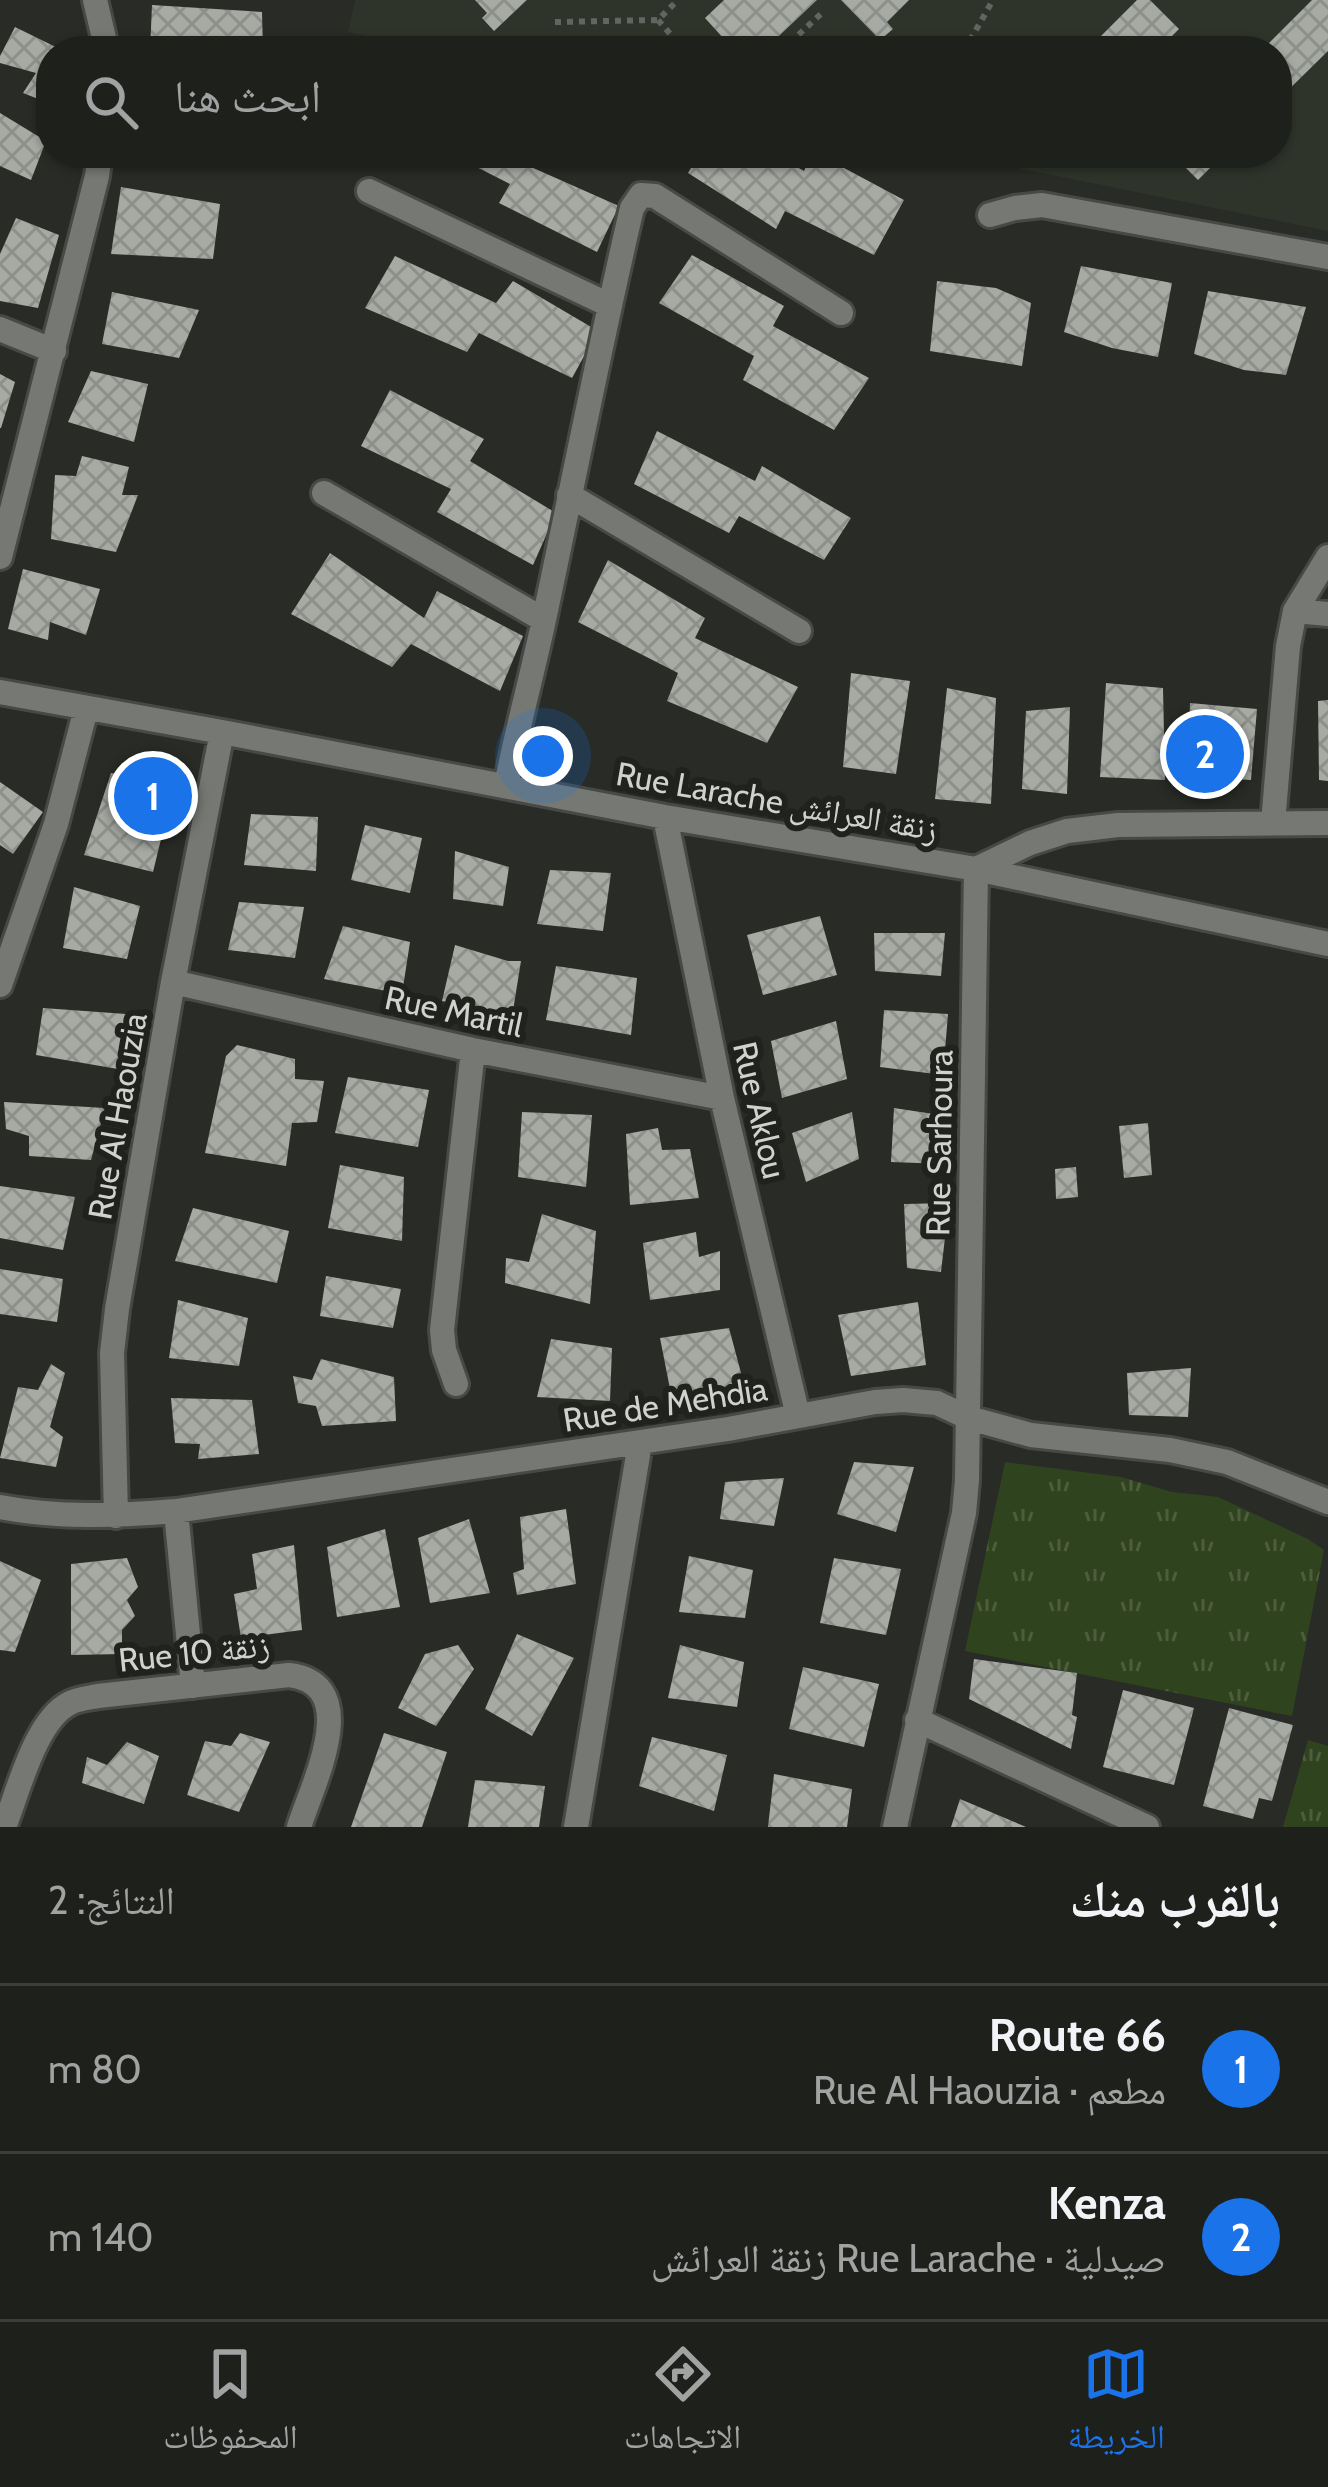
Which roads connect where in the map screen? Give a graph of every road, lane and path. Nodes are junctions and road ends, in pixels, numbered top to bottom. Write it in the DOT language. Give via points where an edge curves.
graph roads {
  1 [pos="95,0"];
  2 [pos="678,0"];
  3 [pos="994,0"];
  4 [pos="823,11"];
  5 [pos="658,20"];
  6 [pos="555,22"];
  7 [pos="103,36"];
  8 [pos="672,36"];
  9 [pos="797,36"];
  10 [pos="973,36"];
  11 [pos="98,168"];
  12 [pos="369,191"];
  13 [pos="990,215"];
  14 [pos="1328,257"];
  15 [pos="609,305"];
  16 [pos="841,314"];
  17 [pos="0,328"];
  18 [pos="54,351"];
  19 [pos="324,493"];
  20 [pos="569,495"];
  21 [pos="0,557"];
  22 [pos="1328,557"];
  23 [pos="1295,611"];
  24 [pos="1328,614"];
  25 [pos="544,620"];
  26 [pos="799,631"];
  27 [pos="0,692"];
  28 [pos="86,710"];
  29 [pos="222,732"];
  30 [pos="506,786"];
  31 [pos="665,817"];
  32 [pos="1273,823"];
  33 [pos="1328,823"];
  34 [pos="976,869"];
  35 [pos="1328,944"];
  36 [pos="173,982"];
  37 [pos="0,985"];
  38 [pos="473,1050"];
  39 [pos="722,1098"];
  40 [pos="456,1384"];
  41 [pos="798,1416"];
  42 [pos="969,1418"];
  43 [pos="640,1442"];
  44 [pos="1328,1502"];
  45 [pos="0,1507"];
  46 [pos="176,1511"];
  47 [pos="116,1516"];
  48 [pos="193,1685"];
  49 [pos="917,1720"];
  50 [pos="4,1827"];
  51 [pos="299,1827"];
  52 [pos="576,1827"];
  53 [pos="895,1827"];
  54 [pos="1147,1827"];
  1 -- 7 [label="street"];
  2 -- 5 [label="path"];
  3 -- 10 [label="path"];
  4 -- 9 [label="path"];
  5 -- 6 [label="path"];
  5 -- 8 [label="path"];
  11 -- 18 [label="street"];
  12 -- 15 [label="street"];
  13 -- 14 [label="street" via="1042,205"];
  15 -- 16 [label="street" via="632,208 640,196 655,196"];
  15 -- 20 [label="street"];
  17 -- 18 [label="street"];
  18 -- 21 [label="street"];
  19 -- 25 [label="street"];
  20 -- 25 [label="street"];
  20 -- 26 [label="street"];
  22 -- 23 [label="street"];
  23 -- 24 [label="street"];
  23 -- 32 [label="street"];
  25 -- 30 [label="street"];
  27 -- 28 [label="street, Rue Larache زنقة العرائش"];
  28 -- 29 [label="street, Rue Larache زنقة العرائش"];
  28 -- 37 [label="street"];
  29 -- 30 [label="street, Rue Larache زنقة العرائش"];
  29 -- 36 [label="street, Rue Al Haouzia"];
  30 -- 31 [label="street, Rue Larache زنقة العرائش"];
  31 -- 34 [label="street, Rue Larache زنقة العرائش"];
  31 -- 39 [label="street, Rue Aklou"];
  32 -- 33 [label="street, Rue Larache زنقة العرائش"];
  32 -- 34 [label="street, Rue Larache زنقة العرائش" via="1067,831"];
  34 -- 35 [label="street"];
  34 -- 42 [label="street, Rue Sarhoura"];
  36 -- 38 [label="street, Rue Martil"];
  36 -- 47 [label="street, Rue Al Haouzia" via="114,1331"];
  38 -- 39 [label="street, Rue Martil"];
  38 -- 40 [label="street" via="442,1330"];
  39 -- 41 [label="street, Rue Aklou"];
  41 -- 42 [label="street, Rue de Mehdia" via="902,1400 937,1403"];
  41 -- 43 [label="street, Rue de Mehdia"];
  42 -- 44 [label="street, Rue de Mehdia" via="1031,1435 1227,1462"];
  42 -- 49 [label="street, Rue Sarhoura" via="964,1513"];
  43 -- 46 [label="street, Rue de Mehdia"];
  43 -- 52 [label="street"];
  45 -- 47 [label="street, Rue de Mehdia"];
  46 -- 47 [label="street, Rue de Mehdia"];
  46 -- 48 [label="street"];
  48 -- 50 [label="street, Rue 10 زنقة" via="70,1703 40,1735"];
  48 -- 51 [label="street, Rue 10 زنقة" via="289,1675 321,1687 328,1736"];
  49 -- 53 [label="street, Rue Sarhoura"];
  49 -- 54 [label="street"];
}
